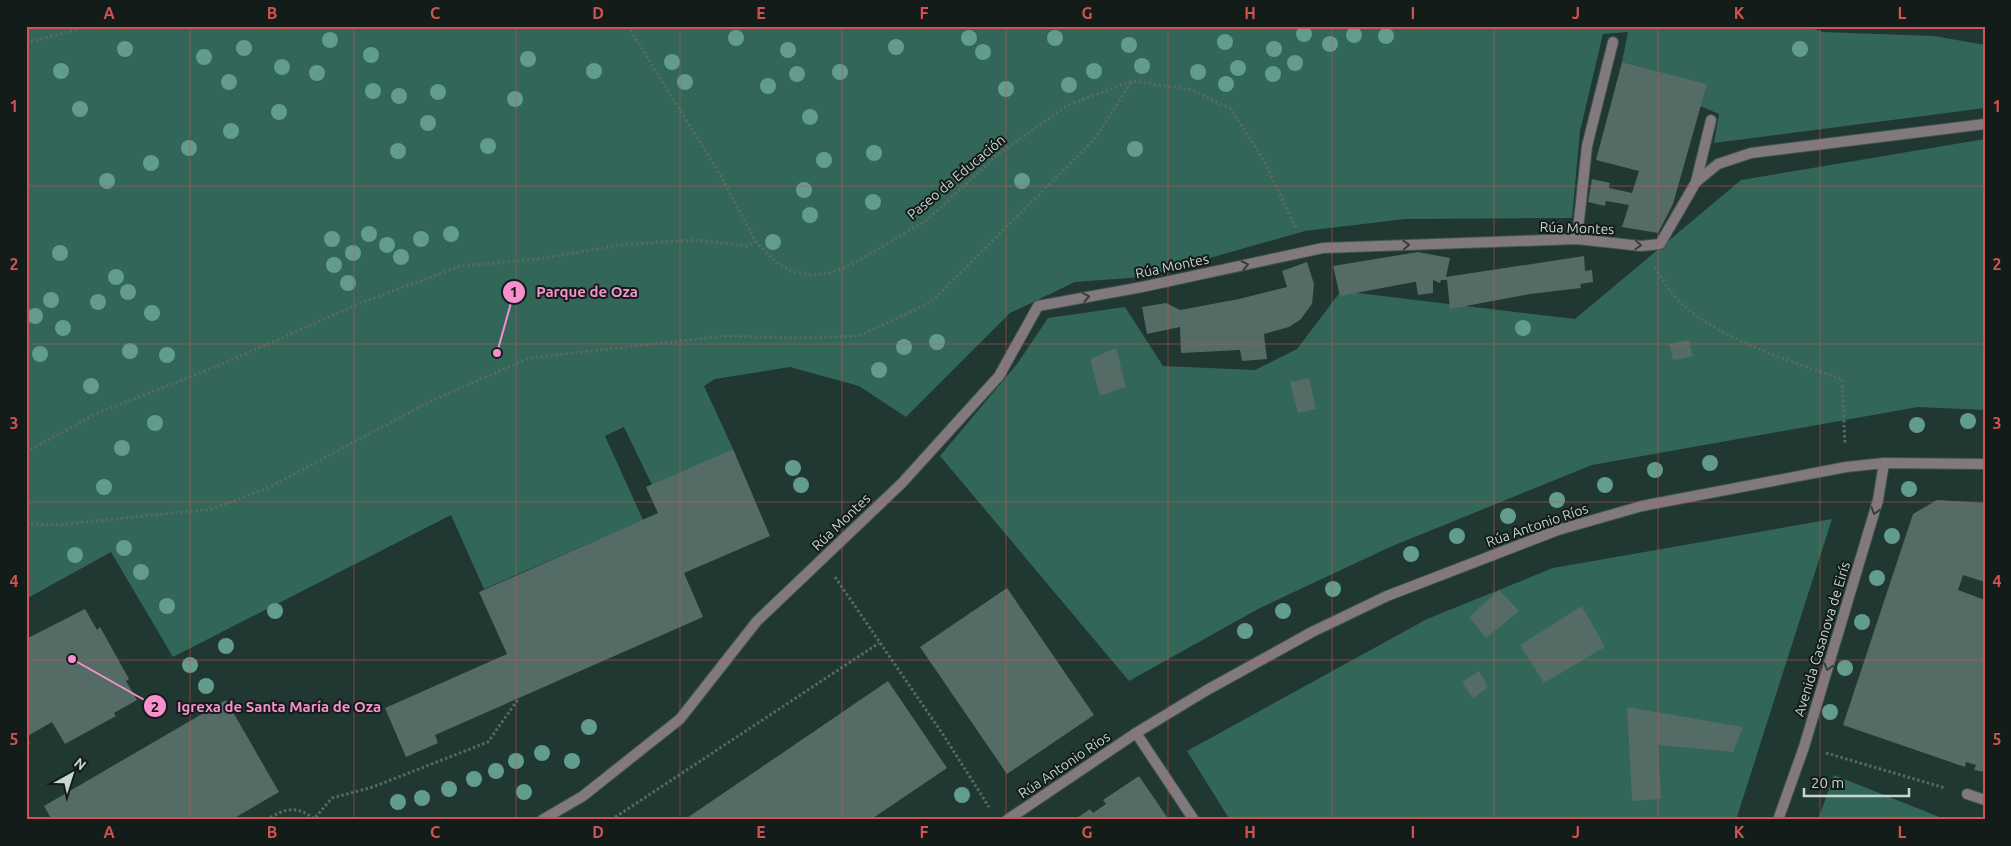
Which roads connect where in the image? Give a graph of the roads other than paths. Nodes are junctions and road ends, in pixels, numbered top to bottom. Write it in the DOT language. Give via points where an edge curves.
graph roads {
  1 [pos="1613,42"];
  2 [pos="1711,120"];
  3 [pos="1985,124"];
  4 [pos="1696,182"];
  5 [pos="1577,239"];
  6 [pos="1884,463"];
  7 [pos="1985,464"];
  8 [pos="1136,734"];
  9 [pos="1967,794"];
  10 [pos="1985,800"];
  11 [pos="542,820"];
  12 [pos="1007,820"];
  13 [pos="1194,820"];
  14 [pos="1778,820"];
  1 -- 5 [label="street" via="1587,146"];
  2 -- 4 [label="street"];
  3 -- 4 [label="street, Rúa Montes" via="1751,153 1718,164"];
  5 -- 4 [label="street, Rúa Montes, one-way" via="1641,246 1660,244"];
  11 -- 5 [label="street, Rúa Montes, one-way" via="583,796 680,718 757,621 902,483 999,376 1038,306 1323,248"];
  6 -- 7 [label="street, Rúa Antonio Ríos"];
  6 -- 8 [label="street, Rúa Antonio Ríos" via="1846,467 1642,506 1558,530 1387,596 1312,632"];
  6 -- 14 [label="street, Avenida Casanova de Eirís, one-way" via="1878,500 1804,747"];
  8 -- 12 [label="street, Rúa Antonio Ríos"];
  8 -- 13 [label="street"];
  9 -- 10 [label="street"];
}
